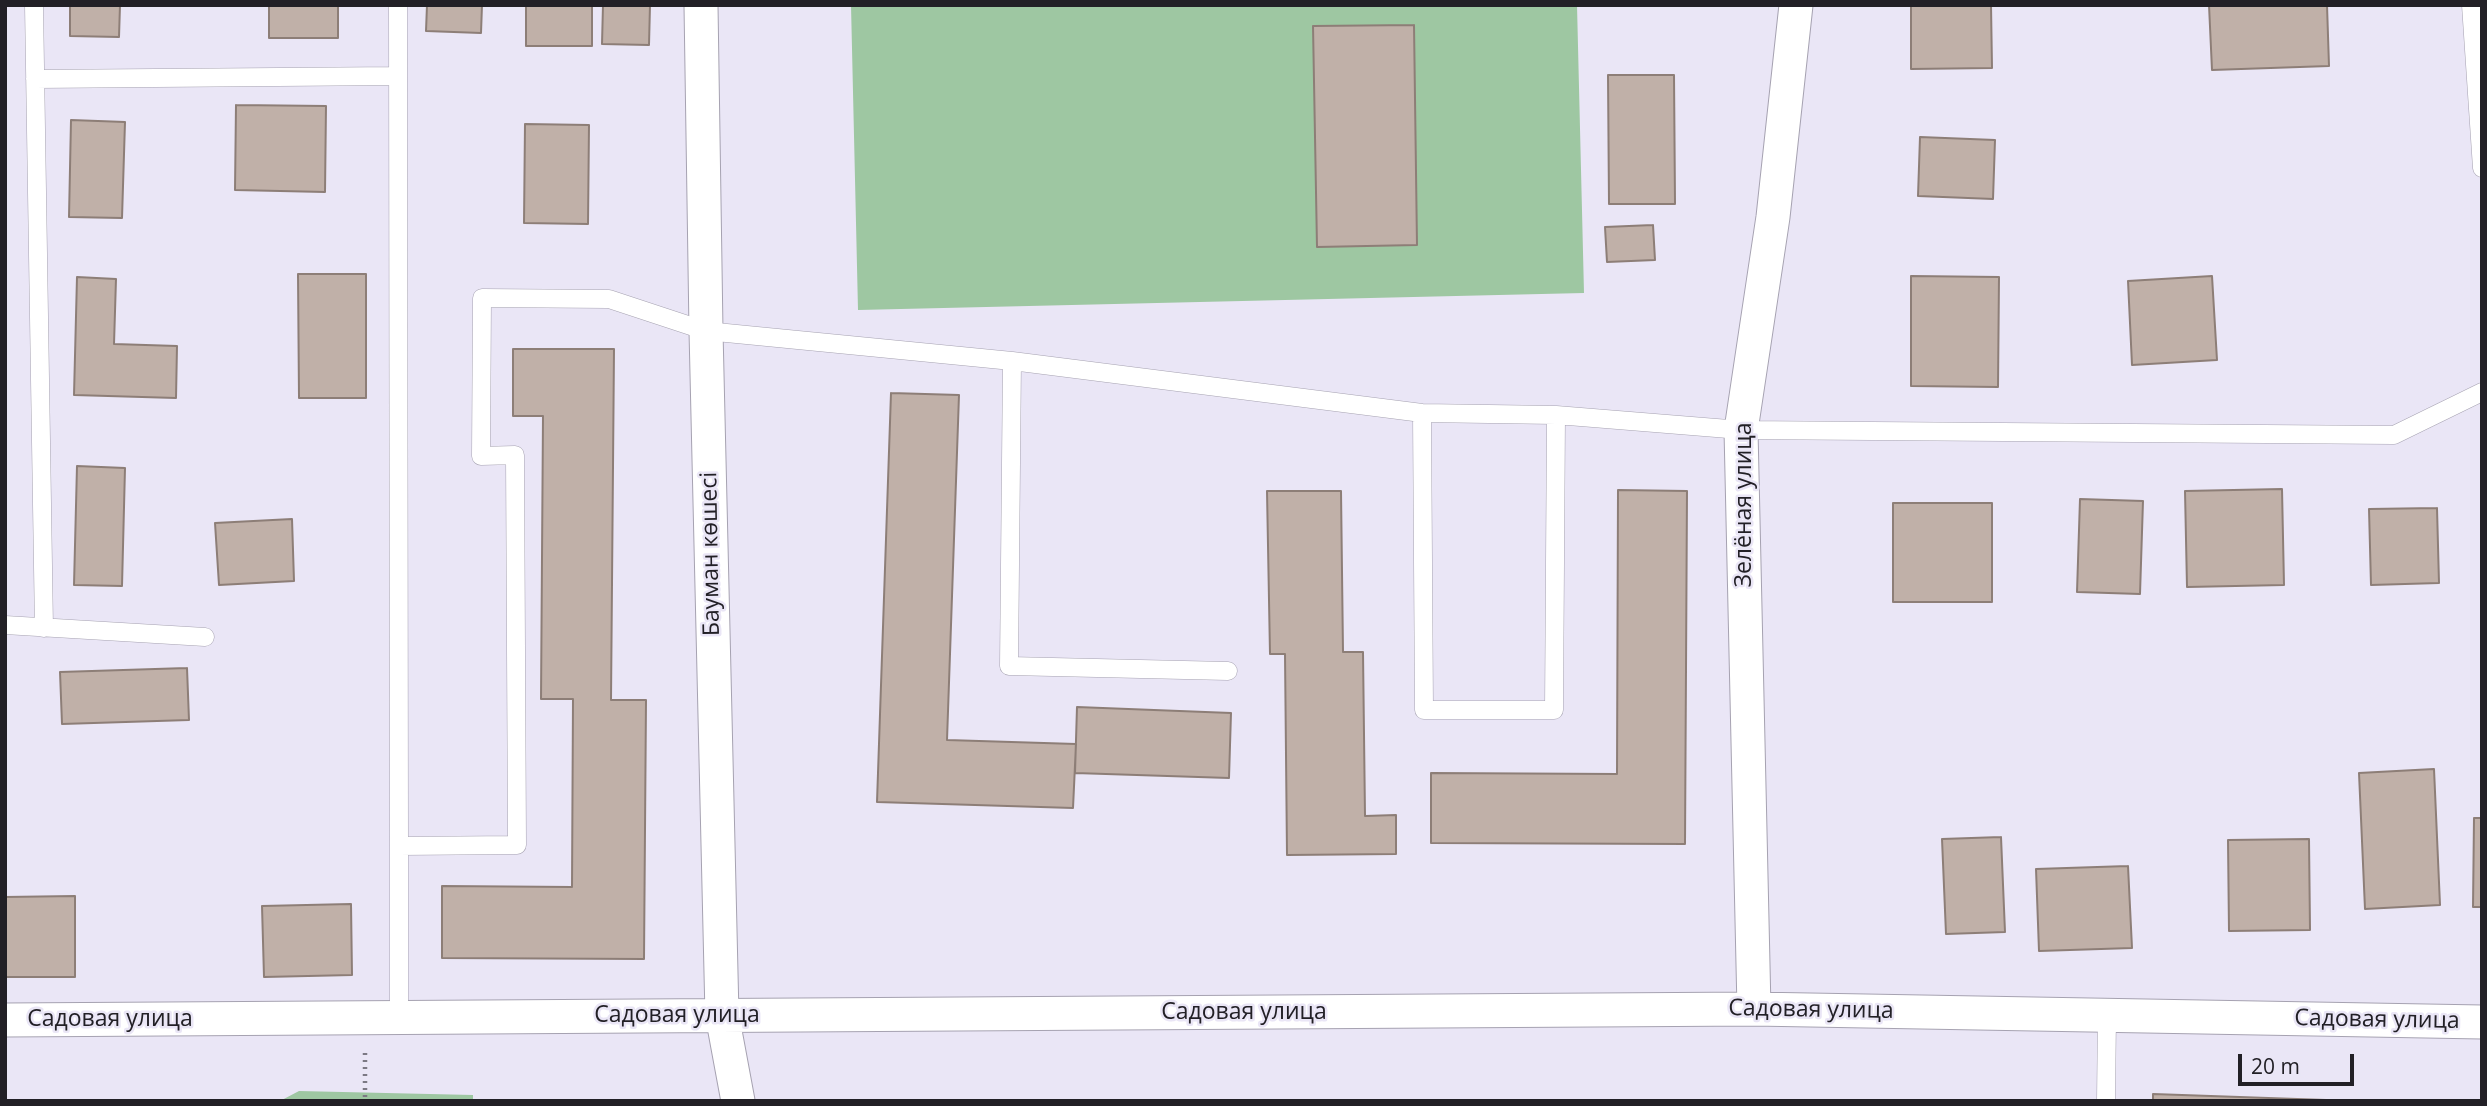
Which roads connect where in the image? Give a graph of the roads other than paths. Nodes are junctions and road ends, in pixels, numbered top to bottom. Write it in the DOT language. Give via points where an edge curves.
graph roads {
  1 [pos="34,5"];
  2 [pos="398,5"];
  3 [pos="701,5"];
  4 [pos="1796,5"];
  5 [pos="2471,5"];
  6 [pos="398,76"];
  7 [pos="35,79"];
  8 [pos="2482,168"];
  9 [pos="706,331"];
  10 [pos="1012,361"];
  11 [pos="2482,392"];
  12 [pos="1422,413"];
  13 [pos="1556,415"];
  14 [pos="1741,430"];
  15 [pos="5,625"];
  16 [pos="44,628"];
  17 [pos="205,638"];
  18 [pos="1228,671"];
  19 [pos="399,846"];
  20 [pos="1754,1009"];
  21 [pos="722,1015"];
  22 [pos="2108,1015"];
  23 [pos="399,1017"];
  24 [pos="5,1020"];
  25 [pos="2482,1022"];
  26 [pos="738,1101"];
  27 [pos="2106,1101"];
  1 -- 7 [label="lane"];
  2 -- 6 [label="lane"];
  3 -- 9 [label="street, Бауман көшесі"];
  4 -- 14 [label="street, Зелёная улица" via="1773,217"];
  5 -- 8 [label="lane"];
  6 -- 7 [label="lane"];
  6 -- 19 [label="lane"];
  7 -- 16 [label="lane"];
  9 -- 10 [label="lane"];
  9 -- 19 [label="lane" via="609,299 482,298 481,456 515,455 517,845"];
  9 -- 21 [label="street, Бауман көшесі"];
  10 -- 12 [label="lane"];
  10 -- 18 [label="lane" via="1009,666"];
  11 -- 14 [label="lane" via="2394,435"];
  12 -- 13 [label="lane"];
  12 -- 13 [label="lane" via="1424,710 1554,710"];
  13 -- 14 [label="lane"];
  14 -- 20 [label="street, Зелёная улица"];
  15 -- 16 [label="lane"];
  16 -- 17 [label="lane"];
  19 -- 23 [label="lane"];
  20 -- 21 [label="street, Садовая улица"];
  20 -- 22 [label="street, Садовая улица"];
  21 -- 23 [label="street, Садовая улица"];
  21 -- 26 [label="street, Бауман көшесі"];
  22 -- 25 [label="street, Садовая улица"];
  22 -- 27 [label="lane"];
  23 -- 24 [label="street, Садовая улица"];
}
